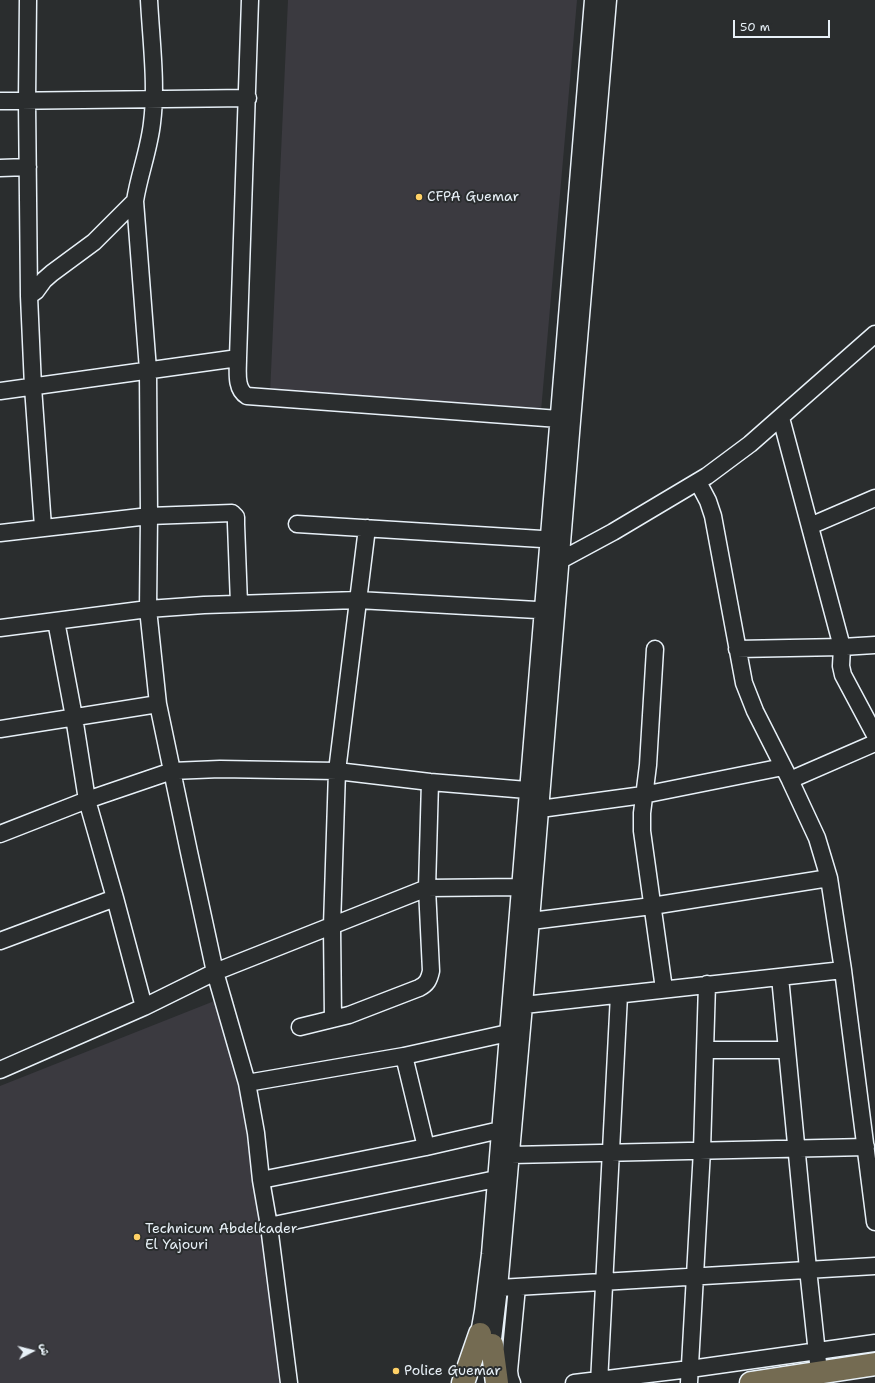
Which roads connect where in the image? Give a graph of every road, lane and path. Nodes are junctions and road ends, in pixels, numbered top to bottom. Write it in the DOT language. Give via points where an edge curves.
graph roads {
  1 [pos="28,0"];
  2 [pos="149,0"];
  3 [pos="250,0"];
  4 [pos="593,0"];
  5 [pos="608,0"];
  6 [pos="248,98"];
  7 [pos="154,99"];
  8 [pos="0,101"];
  9 [pos="27,101"];
  10 [pos="28,167"];
  11 [pos="0,168"];
  12 [pos="135,201"];
  13 [pos="29,296"];
  14 [pos="875,334"];
  15 [pos="238,358"];
  16 [pos="148,370"];
  17 [pos="33,388"];
  18 [pos="0,391"];
  19 [pos="781,418"];
  20 [pos="559,419"];
  21 [pos="698,482"];
  22 [pos="875,498"];
  23 [pos="149,516"];
  24 [pos="297,524"];
  25 [pos="810,526"];
  26 [pos="43,527"];
  27 [pos="367,528"];
  28 [pos="0,532"];
  29 [pos="556,540"];
  30 [pos="560,560"];
  31 [pos="358,600"];
  32 [pos="239,604"];
  33 [pos="148,609"];
  34 [pos="550,611"];
  35 [pos="56,621"];
  36 [pos="0,628"];
  37 [pos="875,646"];
  38 [pos="842,647"];
  39 [pos="655,649"];
  40 [pos="737,649"];
  41 [pos="158,704"];
  42 [pos="74,717"];
  43 [pos="0,729"];
  44 [pos="875,735"];
  45 [pos="875,743"];
  46 [pos="172,771"];
  47 [pos="337,772"];
  48 [pos="787,774"];
  49 [pos="430,782"];
  50 [pos="535,791"];
  51 [pos="643,795"];
  52 [pos="87,800"];
  53 [pos="540,809"];
  54 [pos="0,834"];
  55 [pos="829,878"];
  56 [pos="520,887"];
  57 [pos="426,888"];
  58 [pos="115,898"];
  59 [pos="652,906"];
  60 [pos="531,921"];
  61 [pos="332,926"];
  62 [pos="0,941"];
  63 [pos="842,970"];
  64 [pos="215,972"];
  65 [pos="780,977"];
  66 [pos="707,984"];
  67 [pos="664,989"];
  68 [pos="619,995"];
  69 [pos="524,1005"];
  70 [pos="144,1007"];
  71 [pos="333,1019"];
  72 [pos="300,1027"];
  73 [pos="508,1033"];
  74 [pos="705,1050"];
  75 [pos="786,1050"];
  76 [pos="404,1056"];
  77 [pos="0,1070"];
  78 [pos="248,1083"];
  79 [pos="500,1130"];
  80 [pos="426,1147"];
  81 [pos="866,1147"];
  82 [pos="796,1148"];
  83 [pos="702,1150"];
  84 [pos="611,1153"];
  85 [pos="511,1155"];
  86 [pos="496,1178"];
  87 [pos="261,1180"];
  88 [pos="875,1222"];
  89 [pos="269,1226"];
  90 [pos="875,1266"];
  91 [pos="808,1269"];
  92 [pos="695,1277"];
  93 [pos="604,1282"];
  94 [pos="517,1287"];
  95 [pos="499,1288"];
  96 [pos="486,1340"];
  97 [pos="875,1343"];
  98 [pos="818,1362"];
  99 [pos="875,1364"];
  100 [pos="690,1376"];
  101 [pos="599,1382"];
  102 [pos="289,1383"];
  103 [pos="463,1383"];
  104 [pos="470,1383"];
  105 [pos="489,1383"];
  106 [pos="497,1383"];
  107 [pos="512,1383"];
  108 [pos="574,1383"];
  109 [pos="751,1383"];
  1 -- 9 [label="street"];
  2 -- 7 [label="street"];
  3 -- 6 [label="street"];
  4 -- 20 [label="street"];
  5 -- 29 [label="street"];
  6 -- 7 [label="street"];
  6 -- 15 [label="street"];
  7 -- 9 [label="street"];
  7 -- 12 [label="street" via="149,144"];
  8 -- 9 [label="street"];
  9 -- 10 [label="street"];
  10 -- 11 [label="street"];
  10 -- 13 [label="street"];
  12 -- 13 [label="street" via="94,242 52,273"];
  12 -- 16 [label="street"];
  13 -- 17 [label="street"];
  14 -- 19 [label="street"];
  15 -- 16 [label="street"];
  15 -- 20 [label="street" via="239,388 247,396"];
  16 -- 17 [label="street"];
  16 -- 23 [label="street"];
  17 -- 18 [label="street"];
  17 -- 26 [label="street"];
  19 -- 21 [label="street"];
  19 -- 25 [label="street"];
  20 -- 29 [label="street"];
  21 -- 30 [label="street"];
  21 -- 40 [label="street" via="713,516"];
  22 -- 25 [label="street"];
  23 -- 26 [label="street"];
  23 -- 32 [label="street" via="232,513 236,517"];
  23 -- 33 [label="street"];
  24 -- 27 [label="street"];
  25 -- 38 [label="street"];
  26 -- 28 [label="street"];
  27 -- 29 [label="street"];
  27 -- 31 [label="street"];
  29 -- 30 [label="street"];
  29 -- 34 [label="street"];
  30 -- 34 [label="street"];
  31 -- 32 [label="street"];
  31 -- 34 [label="street"];
  31 -- 47 [label="street"];
  32 -- 33 [label="street"];
  33 -- 35 [label="street"];
  33 -- 41 [label="street"];
  34 -- 50 [label="street"];
  35 -- 36 [label="street"];
  35 -- 42 [label="street"];
  37 -- 38 [label="street"];
  38 -- 40 [label="street"];
  38 -- 44 [label="street" via="843,675"];
  39 -- 51 [label="street" via="648,765"];
  40 -- 48 [label="street" via="748,697"];
  41 -- 42 [label="street"];
  41 -- 46 [label="street"];
  42 -- 43 [label="street"];
  42 -- 52 [label="street"];
  45 -- 48 [label="street"];
  46 -- 47 [label="street" via="220,769"];
  46 -- 52 [label="street"];
  46 -- 64 [label="street"];
  47 -- 49 [label="street"];
  47 -- 61 [label="street"];
  48 -- 51 [label="street"];
  48 -- 55 [label="street" via="817,838"];
  49 -- 50 [label="street"];
  49 -- 57 [label="street"];
  50 -- 53 [label="street"];
  50 -- 56 [label="street"];
  51 -- 53 [label="street"];
  51 -- 59 [label="street" via="642,832"];
  52 -- 54 [label="street"];
  52 -- 58 [label="street"];
  53 -- 60 [label="street"];
  55 -- 59 [label="street"];
  55 -- 63 [label="street"];
  56 -- 57 [label="street"];
  56 -- 73 [label="street"];
  57 -- 61 [label="street"];
  57 -- 71 [label="street" via="431,972 429,980 419,988"];
  58 -- 62 [label="street"];
  58 -- 70 [label="street"];
  59 -- 60 [label="street"];
  59 -- 67 [label="street"];
  60 -- 69 [label="street"];
  61 -- 64 [label="street"];
  61 -- 71 [label="street"];
  63 -- 65 [label="street"];
  63 -- 81 [label="street"];
  64 -- 70 [label="street"];
  64 -- 78 [label="street"];
  65 -- 66 [label="street"];
  65 -- 75 [label="street"];
  66 -- 67 [label="street"];
  66 -- 74 [label="street"];
  67 -- 68 [label="street"];
  68 -- 69 [label="street"];
  68 -- 84 [label="street"];
  69 -- 85 [label="street"];
  70 -- 77 [label="street"];
  71 -- 72 [label="street"];
  73 -- 76 [label="street"];
  73 -- 79 [label="street"];
  74 -- 75 [label="street"];
  74 -- 83 [label="street"];
  75 -- 82 [label="street"];
  76 -- 78 [label="street"];
  76 -- 80 [label="street"];
  78 -- 87 [label="street"];
  79 -- 80 [label="street"];
  79 -- 86 [label="street"];
  80 -- 87 [label="street"];
  81 -- 82 [label="street"];
  81 -- 88 [label="street"];
  82 -- 83 [label="street"];
  82 -- 91 [label="street"];
  83 -- 84 [label="street"];
  83 -- 92 [label="street"];
  84 -- 85 [label="street"];
  84 -- 93 [label="street"];
  85 -- 95 [label="street"];
  86 -- 89 [label="street"];
  86 -- 96 [label="street"];
  87 -- 89 [label="street"];
  89 -- 102 [label="street"];
  90 -- 91 [label="street"];
  91 -- 92 [label="street"];
  91 -- 98 [label="street"];
  92 -- 93 [label="street"];
  92 -- 100 [label="street"];
  93 -- 94 [label="street"];
  93 -- 101 [label="street"];
  94 -- 95 [label="street"];
  94 -- 107 [label="street" via="509,1371"];
  95 -- 96 [label="street"];
  96 -- 103 [label="highway"];
  96 -- 104 [label="street"];
  96 -- 105 [label="street"];
  96 -- 106 [label="highway"];
  97 -- 98 [label="street"];
  98 -- 99 [label="highway"];
  98 -- 100 [label="street"];
  98 -- 109 [label="highway"];
  100 -- 101 [label="street"];
  101 -- 108 [label="street"];
}
